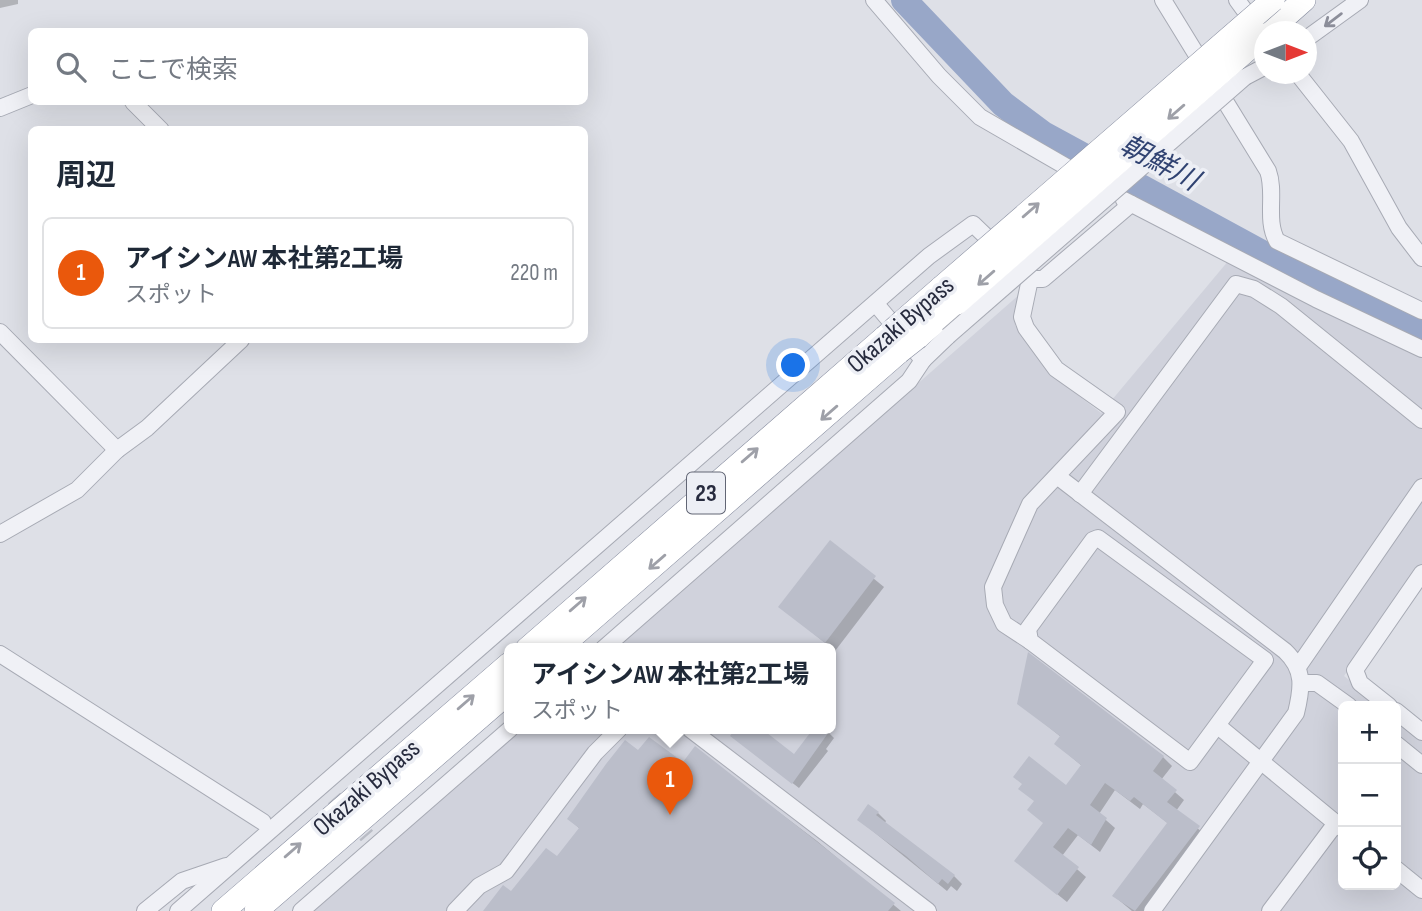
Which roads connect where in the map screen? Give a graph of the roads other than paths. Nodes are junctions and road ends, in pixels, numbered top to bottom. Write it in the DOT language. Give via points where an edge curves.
graph roads {
  1 [pos="874,0"];
  2 [pos="1163,0"];
  3 [pos="1273,0"];
  4 [pos="1304,0"];
  5 [pos="1360,0"];
  6 [pos="1239,1"];
  7 [pos="1255,21"];
  8 [pos="1281,21"];
  9 [pos="1317,32"];
  10 [pos="1254,44"];
  11 [pos="1254,72"];
  12 [pos="1306,84"];
  13 [pos="28,97"];
  14 [pos="136,105"];
  15 [pos="0,108"];
  16 [pos="157,126"];
  17 [pos="1131,204"];
  18 [pos="1422,258"];
  19 [pos="1030,279"];
  20 [pos="950,295"];
  21 [pos="876,304"];
  22 [pos="1422,311"];
  23 [pos="0,332"];
  24 [pos="238,343"];
  25 [pos="892,345"];
  26 [pos="1422,349"];
  27 [pos="923,360"];
  28 [pos="1422,420"];
  29 [pos="117,450"];
  30 [pos="1057,476"];
  31 [pos="1422,487"];
  32 [pos="1080,494"];
  33 [pos="646,503"];
  34 [pos="661,519"];
  35 [pos="0,534"];
  36 [pos="1422,573"];
  37 [pos="1030,641"];
  38 [pos="534,643"];
  39 [pos="565,643"];
  40 [pos="609,643"];
  41 [pos="0,654"];
  42 [pos="504,668"];
  43 [pos="1300,675"];
  44 [pos="504,696"];
  45 [pos="1342,701"];
  46 [pos="1383,701"];
  47 [pos="1401,714"];
  48 [pos="1419,723"];
  49 [pos="1218,726"];
  50 [pos="504,734"];
  51 [pos="614,734"];
  52 [pos="697,734"];
  53 [pos="1401,748"];
  54 [pos="1260,762"];
  55 [pos="1422,765"];
  56 [pos="263,822"];
  57 [pos="1338,824"];
  58 [pos="1339,827"];
  59 [pos="231,864"];
  60 [pos="1401,873"];
  61 [pos="263,877"];
  62 [pos="1422,890"];
  63 [pos="145,911"];
  64 [pos="178,911"];
  65 [pos="209,911"];
  66 [pos="223,911"];
  67 [pos="256,911"];
  68 [pos="301,911"];
  69 [pos="455,911"];
  70 [pos="928,911"];
  71 [pos="1152,911"];
  72 [pos="1270,911"];
  1 -- 17 [label="street" via="980,117"];
  2 -- 22 [label="street" via="1268,171 1277,241"];
  20 -- 3 [label="highway, Okazaki Bypass / 23, one-way, bridge"];
  4 -- 8 [label="highway, Okazaki Bypass / 23"];
  5 -- 9 [label="street, one-way"];
  6 -- 7 [label="street"];
  10 -- 20 [label="highway, Okazaki Bypass / 23, one-way, bridge"];
  11 -- 27 [label="street, bridge"];
  12 -- 18 [label="street" via="1351,141 1399,228"];
  13 -- 15 [label="street"];
  14 -- 16 [label="street"];
  17 -- 19 [label="street" via="1043,279"];
  17 -- 26 [label="street"];
  19 -- 21 [label="street" via="973,224"];
  19 -- 30 [label="street" via="1022,317 1026,328 1056,369 1117,412"];
  20 -- 25 [label="highway, Okazaki Bypass / 23, bridge"];
  21 -- 27 [label="street"];
  21 -- 33 [label="street"];
  23 -- 29 [label="street"];
  24 -- 29 [label="street"];
  38 -- 25 [label="highway, Okazaki Bypass / 23, one-way"];
  25 -- 39 [label="highway, Okazaki Bypass / 23, one-way"];
  27 -- 40 [label="street" via="909,381 695,558"];
  28 -- 32 [label="street" via="1281,306 1236,284"];
  29 -- 35 [label="street" via="77,490"];
  30 -- 32 [label="street"];
  30 -- 37 [label="street" via="1030,504 993,587 1004,624"];
  31 -- 43 [label="street"];
  32 -- 43 [label="street" via="1285,651"];
  33 -- 34 [label="street"];
  33 -- 59 [label="street" via="329,792"];
  36 -- 46 [label="street" via="1355,670 1360,683"];
  37 -- 49 [label="street" via="1190,762"];
  37 -- 49 [label="street" via="1028,629 1093,540 1102,540 1265,660"];
  41 -- 56 [label="street"];
  61 -- 42 [label="highway, Okazaki Bypass, one-way"];
  43 -- 45 [label="street"];
  43 -- 54 [label="street" via="1296,713"];
  44 -- 67 [label="highway, Okazaki Bypass"];
  47 -- 48 [label="street"];
  49 -- 54 [label="street"];
  50 -- 68 [label="street" via="371,841"];
  51 -- 69 [label="street" via="594,753 506,872 479,886"];
  52 -- 70 [label="street"];
  53 -- 55 [label="street"];
  54 -- 57 [label="street"];
  54 -- 71 [label="street"];
  58 -- 72 [label="street"];
  59 -- 63 [label="street" via="182,881"];
  59 -- 64 [label="street"];
  60 -- 62 [label="street"];
  61 -- 65 [label="highway"];
  61 -- 66 [label="highway, Okazaki Bypass"];
}
